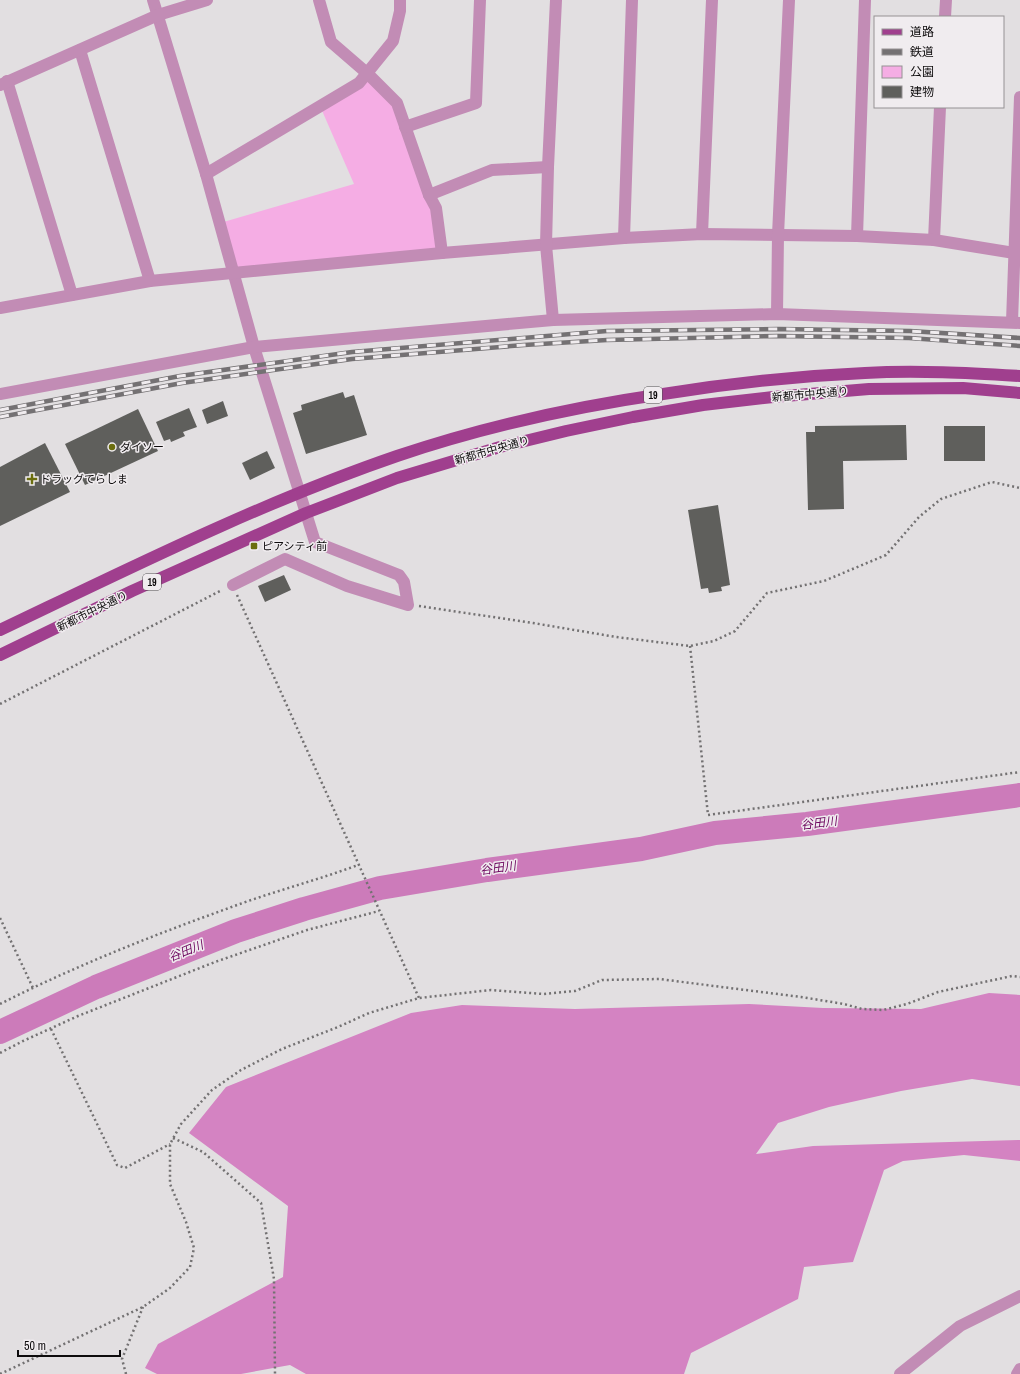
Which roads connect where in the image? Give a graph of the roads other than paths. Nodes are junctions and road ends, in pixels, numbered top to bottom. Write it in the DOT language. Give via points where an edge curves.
graph roads {
  1 [pos="153,0"];
  2 [pos="207,0"];
  3 [pos="319,0"];
  4 [pos="400,0"];
  5 [pos="480,0"];
  6 [pos="556,0"];
  7 [pos="632,0"];
  8 [pos="712,0"];
  9 [pos="790,0"];
  10 [pos="865,0"];
  11 [pos="946,0"];
  12 [pos="158,15"];
  13 [pos="945,16"];
  14 [pos="80,50"];
  15 [pos="368,74"];
  16 [pos="3,83"];
  17 [pos="1020,97"];
  18 [pos="940,108"];
  19 [pos="405,127"];
  20 [pos="548,167"];
  21 [pos="206,174"];
  22 [pos="429,195"];
  23 [pos="702,234"];
  24 [pos="778,235"];
  25 [pos="857,236"];
  26 [pos="624,238"];
  27 [pos="934,240"];
  28 [pos="546,245"];
  29 [pos="442,253"];
  30 [pos="1017,253"];
  31 [pos="234,274"];
  32 [pos="150,281"];
  33 [pos="72,295"];
  34 [pos="0,308"];
  35 [pos="777,314"];
  36 [pos="552,320"];
  37 [pos="1016,323"];
  38 [pos="254,347"];
  39 [pos="1020,376"];
  40 [pos="1020,393"];
  41 [pos="0,394"];
  42 [pos="300,493"];
  43 [pos="306,513"];
  44 [pos="232,585"];
  45 [pos="0,630"];
  46 [pos="0,655"];
  47 [pos="1020,1296"];
  48 [pos="1020,1369"];
  49 [pos="900,1374"];
  50 [pos="1017,1374"];
  1 -- 12 [label="street"];
  2 -- 12 [label="street"];
  3 -- 15 [label="street" via="331,42"];
  4 -- 15 [label="street" via="393,41"];
  5 -- 19 [label="street" via="476,103"];
  6 -- 20 [label="street"];
  7 -- 26 [label="street"];
  8 -- 23 [label="street"];
  9 -- 24 [label="street"];
  10 -- 25 [label="street"];
  11 -- 13 [label="street"];
  12 -- 14 [label="street"];
  12 -- 21 [label="street"];
  14 -- 16 [label="street"];
  14 -- 32 [label="street"];
  15 -- 19 [label="street" via="397,103"];
  15 -- 21 [label="street" via="359,83"];
  16 -- 33 [label="street"];
  17 -- 30 [label="street"];
  18 -- 27 [label="street"];
  19 -- 22 [label="street"];
  20 -- 22 [label="street" via="492,170"];
  20 -- 28 [label="street"];
  21 -- 31 [label="street"];
  22 -- 29 [label="street" via="436,208"];
  23 -- 24 [label="street"];
  23 -- 26 [label="street"];
  24 -- 25 [label="street"];
  24 -- 35 [label="street"];
  25 -- 27 [label="street"];
  26 -- 28 [label="street"];
  27 -- 30 [label="street"];
  28 -- 29 [label="street"];
  28 -- 36 [label="street"];
  29 -- 31 [label="street"];
  30 -- 37 [label="street"];
  31 -- 32 [label="street"];
  31 -- 38 [label="street"];
  32 -- 33 [label="street"];
  33 -- 34 [label="street"];
  35 -- 36 [label="street"];
  35 -- 37 [label="street"];
  36 -- 38 [label="street"];
  38 -- 41 [label="street"];
  38 -- 42 [label="street"];
  39 -- 42 [label="main road, 新都市中央通り / 19" via="859,373 770,379 631,398 478,432 396,456"];
  40 -- 43 [label="main road, 新都市中央通り / 19" via="963,388 869,389 773,397 672,410 500,447 397,478"];
  42 -- 43 [label="street"];
  42 -- 45 [label="main road, 新都市中央通り / 19" via="115,575"];
  43 -- 44 [label="street" via="315,542 399,575 404,582 408,605 347,586 285,558"];
  43 -- 46 [label="main road, 新都市中央通り / 19" via="153,581"];
  47 -- 49 [label="street" via="960,1326"];
  48 -- 50 [label="street"];
}
